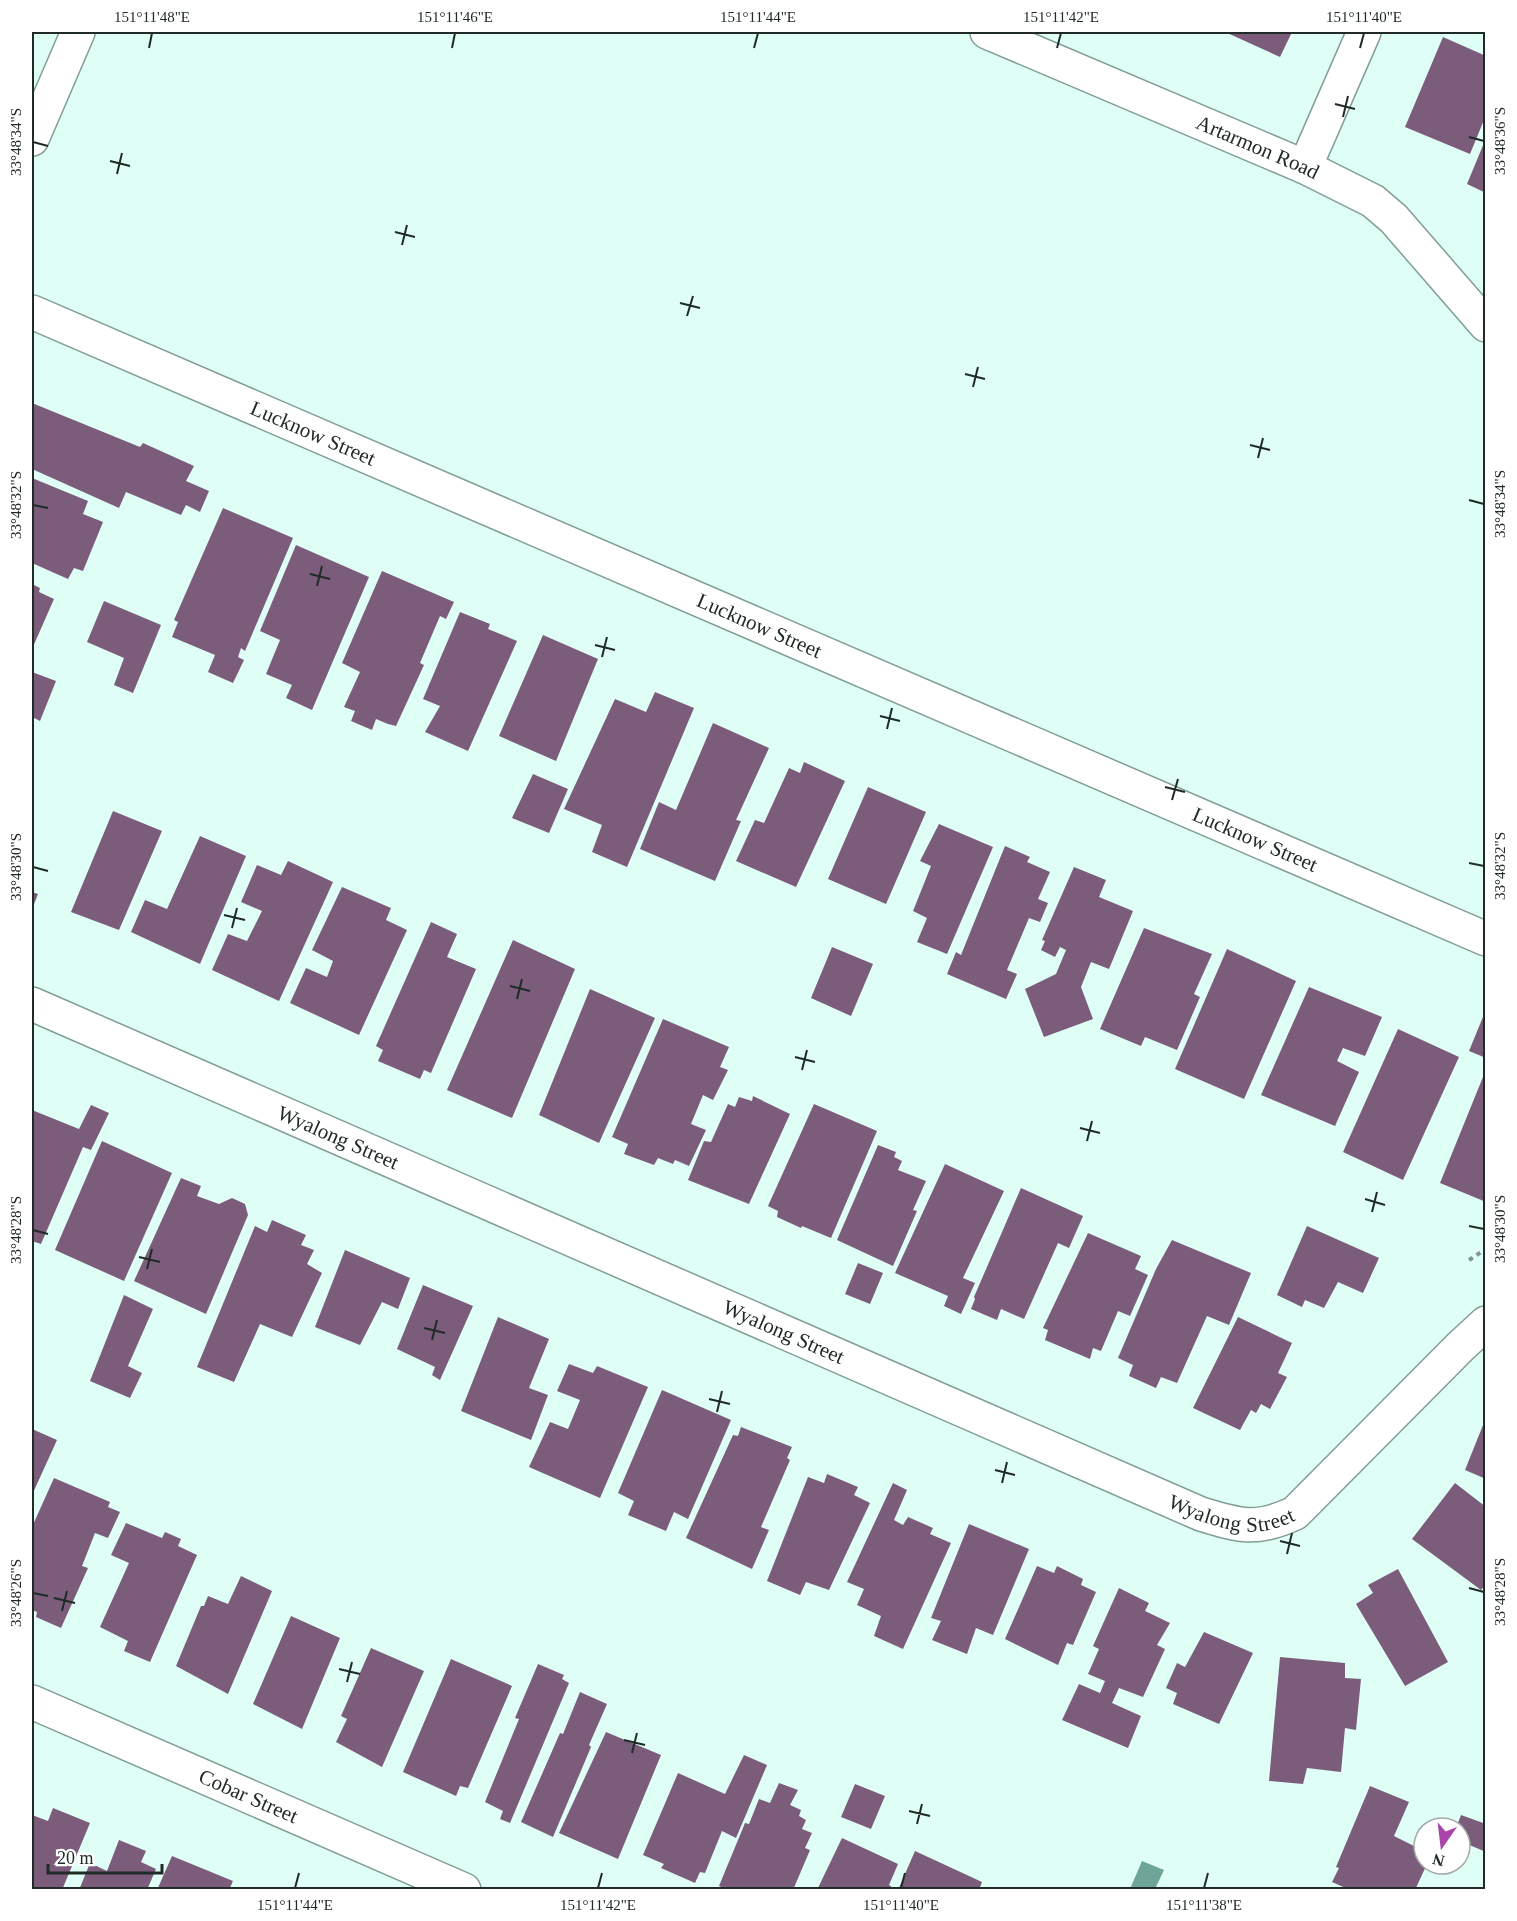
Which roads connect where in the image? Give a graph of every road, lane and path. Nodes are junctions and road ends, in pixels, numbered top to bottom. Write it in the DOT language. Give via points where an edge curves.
graph roads {
  1 [pos="78,32"];
  2 [pos="987,32"];
  3 [pos="1364,32"];
  4 [pos="32,139"];
  5 [pos="1305,167"];
  6 [pos="32,312"];
  7 [pos="1485,325"];
  8 [pos="1485,939"];
  9 [pos="32,1004"];
  10 [pos="1485,1249"];
  11 [pos="1469,1260"];
  12 [pos="1485,1323"];
  13 [pos="32,1702"];
  14 [pos="464,1890"];
  1 -- 4 [label="street"];
  2 -- 5 [label="street, Artarmon Road"];
  3 -- 5 [label="street"];
  5 -- 7 [label="street, Artarmon Road" via="1372,201 1394,219"];
  6 -- 8 [label="street, Lucknow Street"];
  9 -- 12 [label="street, Wyalong Street" via="1201,1514 1227,1522 1252,1526 1295,1513"];
  10 -- 11 [label="path"];
  13 -- 14 [label="street, Cobar Street"];
}
